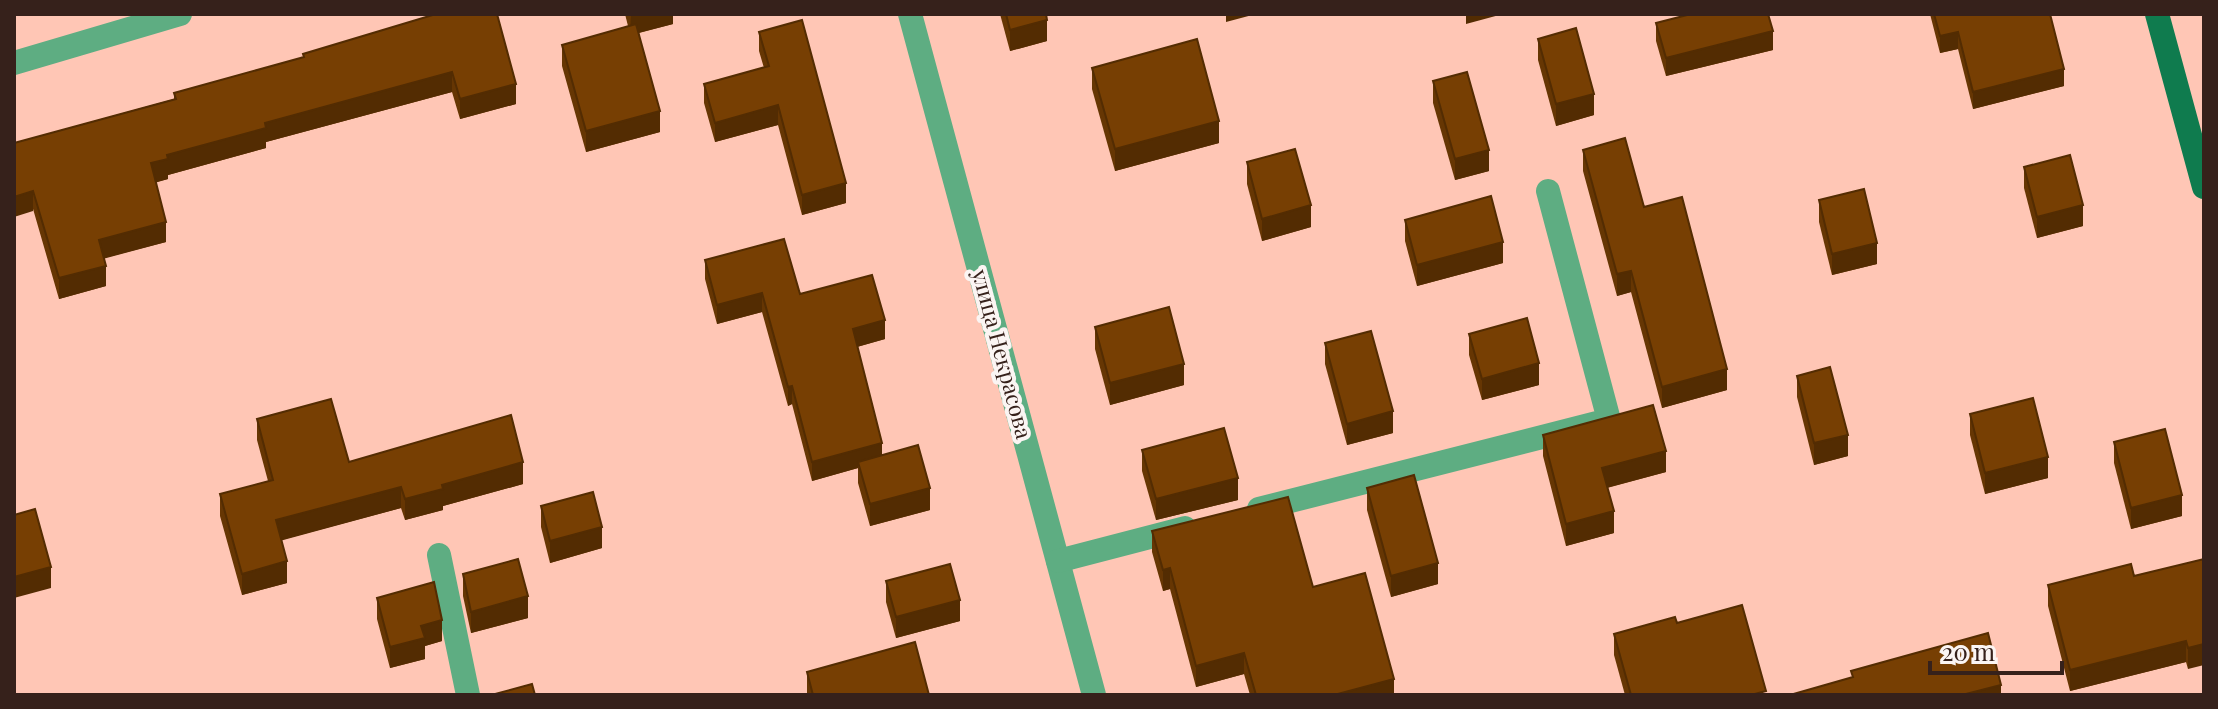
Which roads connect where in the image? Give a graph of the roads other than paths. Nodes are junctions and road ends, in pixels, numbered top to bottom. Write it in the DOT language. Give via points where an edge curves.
graph roads {
  1 [pos="180,14"];
  2 [pos="910,14"];
  3 [pos="2157,14"];
  4 [pos="14,63"];
  5 [pos="2204,187"];
  6 [pos="1548,191"];
  7 [pos="1242,514"];
  8 [pos="1211,521"];
  9 [pos="439,555"];
  10 [pos="1058,561"];
  11 [pos="468,695"];
  12 [pos="1094,695"];
  1 -- 4 [label="street"];
  2 -- 10 [label="street, улица Некрасова"];
  3 -- 5 [label="main road"];
  6 -- 7 [label="street" via="1609,420"];
  8 -- 10 [label="street"];
  9 -- 11 [label="street"];
  10 -- 12 [label="street, улица Некрасова"];
}
